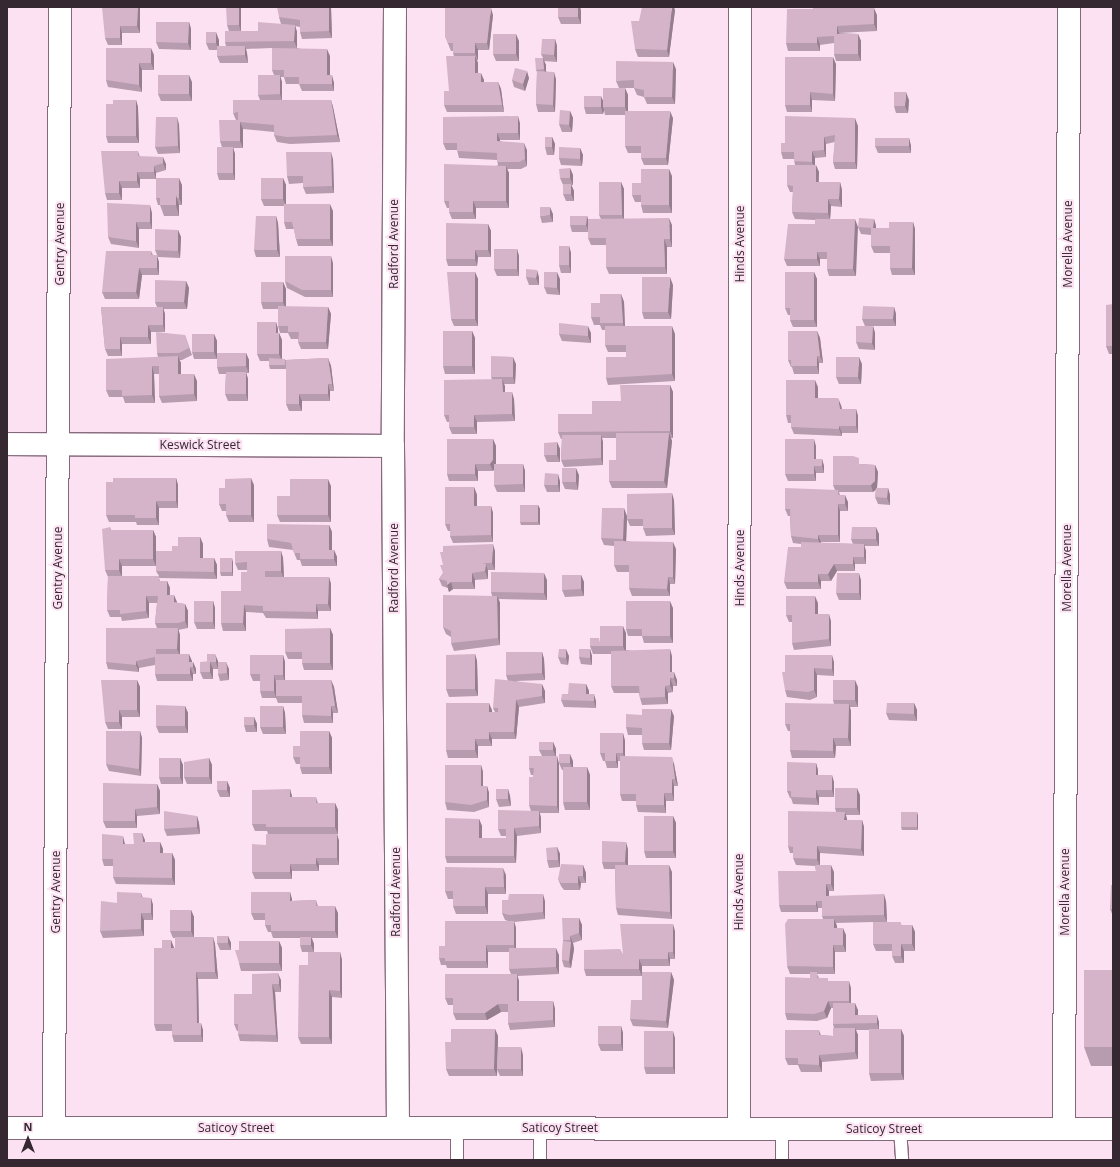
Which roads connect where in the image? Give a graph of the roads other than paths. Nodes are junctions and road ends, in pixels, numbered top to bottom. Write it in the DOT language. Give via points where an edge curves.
graph roads {
  1 [pos="60,7"];
  2 [pos="395,7"];
  3 [pos="740,7"];
  4 [pos="1069,7"];
  5 [pos="7,444"];
  6 [pos="59,444"];
  7 [pos="393,446"];
  8 [pos="7,1128"];
  9 [pos="54,1128"];
  10 [pos="398,1128"];
  11 [pos="457,1128"];
  12 [pos="540,1128"];
  13 [pos="739,1128"];
  14 [pos="782,1128"];
  15 [pos="900,1129"];
  16 [pos="1064,1129"];
  17 [pos="1113,1129"];
  18 [pos="457,1160"];
  19 [pos="540,1160"];
  20 [pos="782,1160"];
  21 [pos="902,1160"];
  1 -- 6 [label="street, Gentry Avenue"];
  2 -- 7 [label="street, Radford Avenue"];
  3 -- 13 [label="street, Hinds Avenue"];
  4 -- 16 [label="street, Morella Avenue"];
  5 -- 6 [label="street, Keswick Street"];
  6 -- 7 [label="street, Keswick Street"];
  6 -- 9 [label="street, Gentry Avenue"];
  7 -- 10 [label="street, Radford Avenue"];
  8 -- 9 [label="street, Saticoy Street"];
  9 -- 10 [label="street, Saticoy Street"];
  10 -- 11 [label="street, Saticoy Street"];
  11 -- 12 [label="street, Saticoy Street"];
  11 -- 18 [label="lane"];
  12 -- 13 [label="street, Saticoy Street"];
  12 -- 19 [label="lane"];
  13 -- 14 [label="street, Saticoy Street"];
  14 -- 15 [label="street, Saticoy Street"];
  14 -- 20 [label="lane"];
  15 -- 16 [label="street, Saticoy Street"];
  15 -- 21 [label="lane"];
  16 -- 17 [label="street, Saticoy Street"];
}
